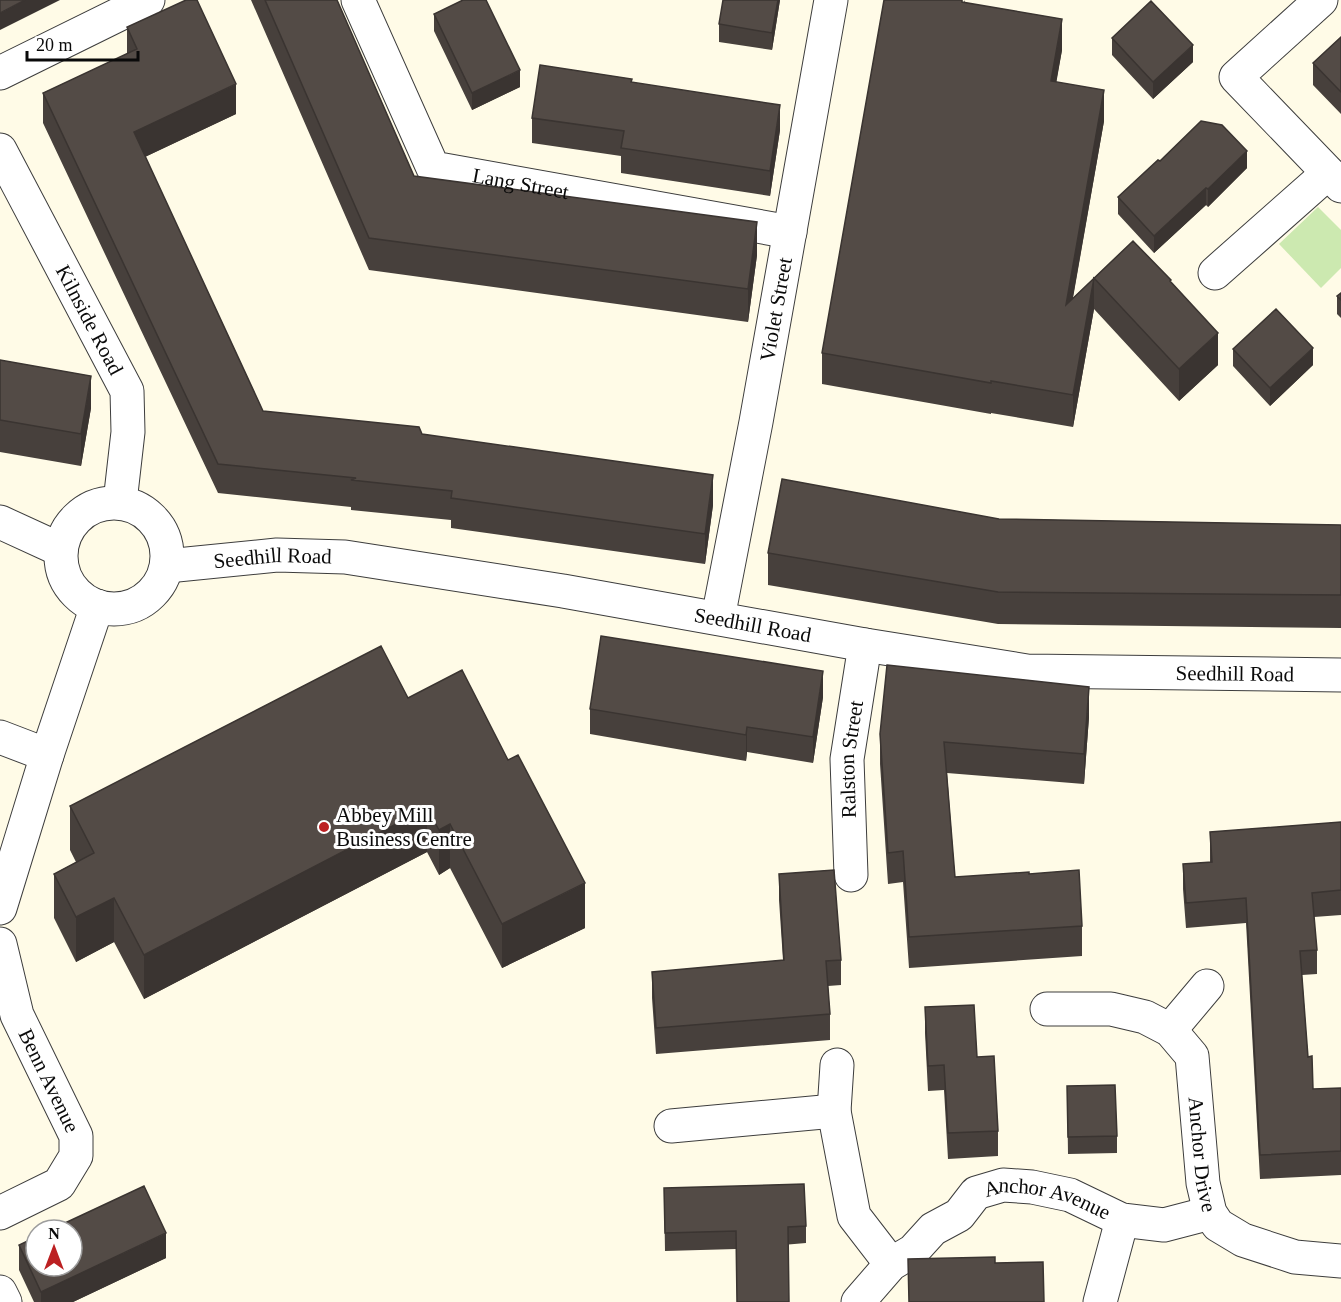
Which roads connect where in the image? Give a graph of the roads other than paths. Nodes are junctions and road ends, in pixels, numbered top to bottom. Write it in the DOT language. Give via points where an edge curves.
graph roads {
  1 [pos="148,0"];
  2 [pos="358,0"];
  3 [pos="831,0"];
  4 [pos="1321,0"];
  5 [pos="0,73"];
  6 [pos="0,150"];
  7 [pos="1335,179"];
  8 [pos="8,186"];
  9 [pos="790,232"];
  10 [pos="1215,273"];
  11 [pos="120,502"];
  12 [pos="0,522"];
  13 [pos="61,550"];
  14 [pos="167,566"];
  15 [pos="97,606"];
  16 [pos="718,618"];
  17 [pos="865,645"];
  18 [pos="1341,675"];
  19 [pos="0,737"];
  20 [pos="47,755"];
  21 [pos="851,875"];
  22 [pos="0,908"];
  23 [pos="0,944"];
  24 [pos="1207,986"];
  25 [pos="1047,1009"];
  26 [pos="1170,1030"];
  27 [pos="837,1065"];
  28 [pos="834,1111"];
  29 [pos="670,1126"];
  30 [pos="1210,1212"];
  31 [pos="0,1213"];
  32 [pos="1122,1220"];
  33 [pos="1341,1261"];
  34 [pos="891,1264"];
  35 [pos="0,1292"];
  36 [pos="5,1302"];
  37 [pos="858,1302"];
  38 [pos="1100,1302"];
  1 -- 5 [label="street"];
  2 -- 9 [label="street, Lang Street" via="434,168"];
  3 -- 9 [label="street, Violet Street"];
  4 -- 7 [label="street" via="1236,77"];
  6 -- 8 [label="street, Kilnside Road"];
  7 -- 10 [label="street"];
  8 -- 11 [label="street, Kilnside Road" via="127,391 128,432"];
  9 -- 16 [label="street, Violet Street"];
  11 -- 13 [label="street" via="99,504 83,513 66,532"];
  11 -- 14 [label="street" via="138,508 160,527"];
  12 -- 13 [label="street"];
  13 -- 15 [label="street" via="67,580 81,597"];
  14 -- 15 [label="street" via="153,592 138,603 127,608"];
  14 -- 16 [label="street, Seedhill Road" via="277,555 345,557"];
  15 -- 20 [label="street"];
  16 -- 17 [label="street, Seedhill Road"];
  17 -- 18 [label="street, Seedhill Road" via="1027,671"];
  17 -- 21 [label="street, Ralston Street" via="847,759"];
  19 -- 20 [label="street"];
  20 -- 22 [label="street"];
  23 -- 31 [label="street, Benn Avenue" via="17,1015 76,1136 76,1156 59,1184"];
  24 -- 26 [label="street"];
  25 -- 26 [label="street, Anchor Drive" via="1111,1009 1145,1017"];
  26 -- 30 [label="street, Anchor Drive" via="1192,1056 1203,1184"];
  27 -- 28 [label="street"];
  28 -- 29 [label="street"];
  28 -- 34 [label="street" via="854,1216"];
  30 -- 32 [label="street, Anchor Avenue" via="1164,1226"];
  30 -- 33 [label="street, Anchor Drive" via="1218,1225 1243,1240 1295,1257"];
  32 -- 34 [label="street, Anchor Avenue" via="1070,1195 1003,1185 976,1193 959,1215 933,1228 913,1251"];
  32 -- 38 [label="street, Anchor Avenue"];
  34 -- 37 [label="street, Anchor Avenue"];
  35 -- 36 [label="street"];
}
